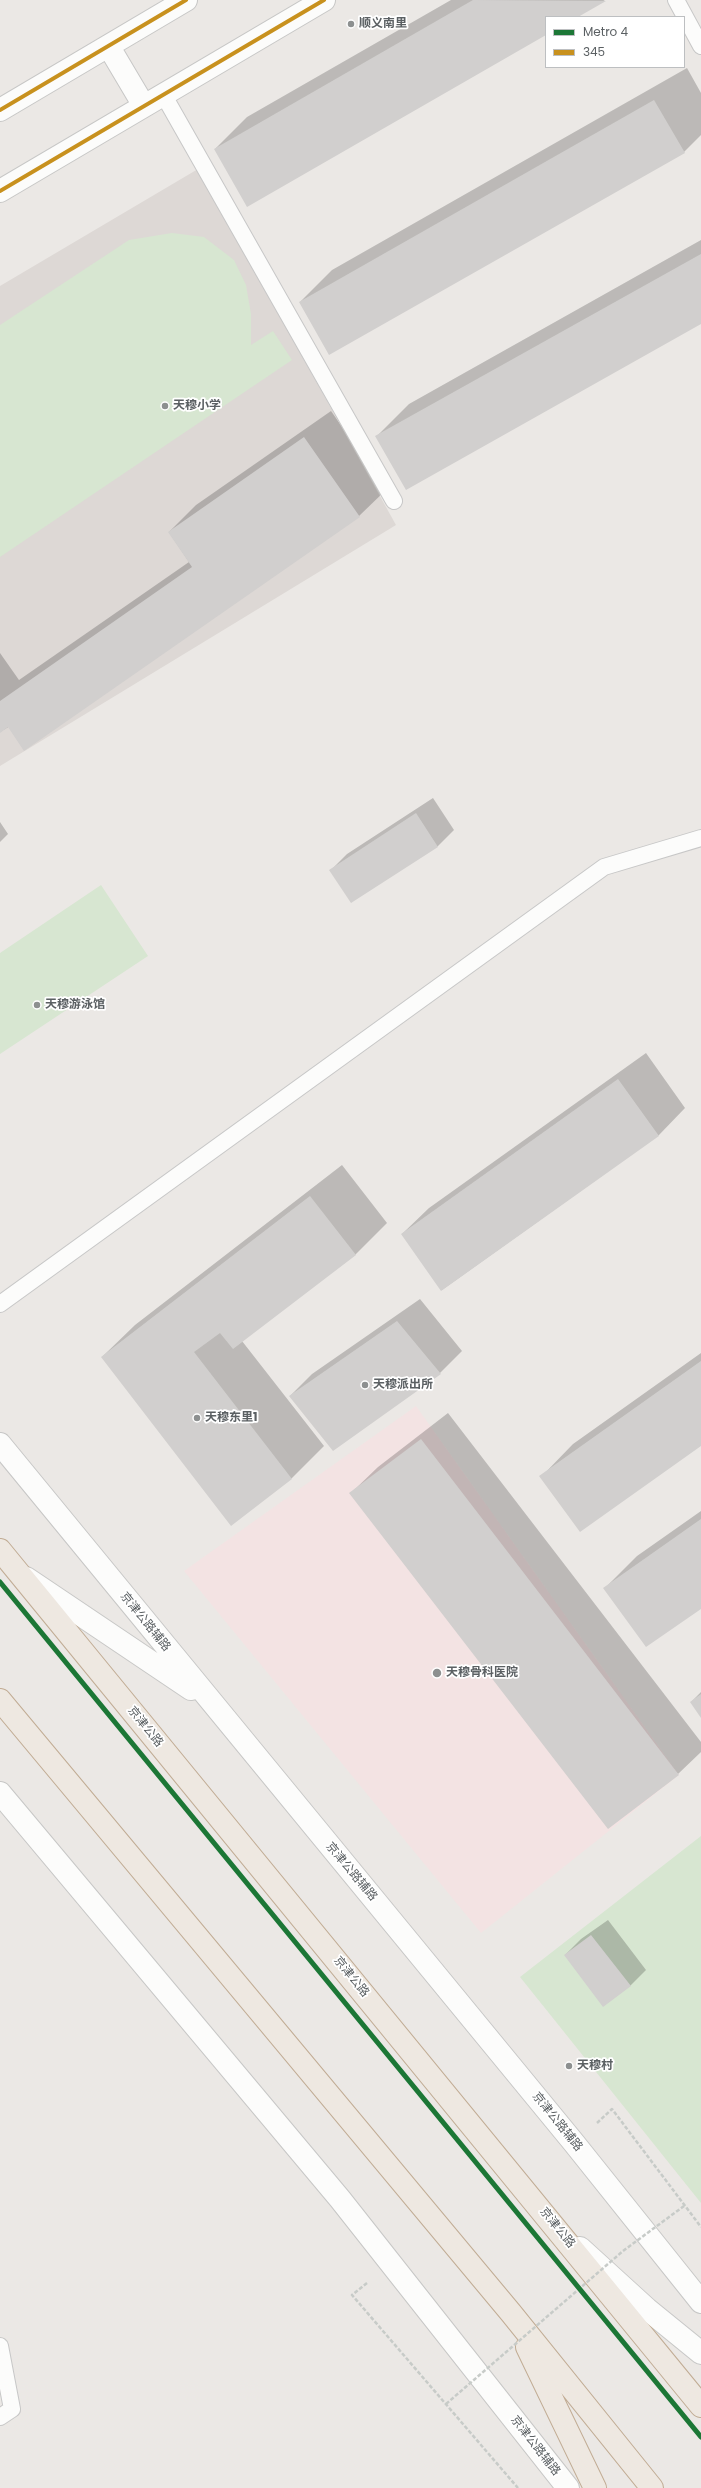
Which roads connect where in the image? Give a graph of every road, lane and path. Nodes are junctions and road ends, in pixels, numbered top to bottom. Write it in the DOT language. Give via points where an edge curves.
graph roads {
  1 [pos="186,0"];
  2 [pos="324,0"];
  3 [pos="676,0"];
  4 [pos="685,16"];
  5 [pos="685,17"];
  6 [pos="701,46"];
  7 [pos="109,47"];
  8 [pos="163,94"];
  9 [pos="144,106"];
  10 [pos="0,110"];
  11 [pos="0,191"];
  12 [pos="394,502"];
  13 [pos="701,838"];
  14 [pos="0,1304"];
  15 [pos="0,1444"];
  16 [pos="0,1550"];
  17 [pos="18,1573"];
  18 [pos="0,1700"];
  19 [pos="211,1702"];
  20 [pos="0,1792"];
  21 [pos="612,2109"];
  22 [pos="684,2206"];
  23 [pos="552,2222"];
  24 [pos="701,2227"];
  25 [pos="352,2295"];
  26 [pos="701,2302"];
  27 [pos="511,2314"];
  28 [pos="0,2346"];
  29 [pos="701,2353"];
  30 [pos="446,2404"];
  31 [pos="701,2406"];
  32 [pos="0,2417"];
  33 [pos="518,2488"];
  34 [pos="568,2488"];
  35 [pos="595,2488"];
  36 [pos="652,2488"];
  1 -- 7 [label="street"];
  2 -- 8 [label="street"];
  3 -- 4 [label="lane"];
  5 -- 6 [label="lane"];
  7 -- 9 [label="street"];
  7 -- 10 [label="street"];
  8 -- 9 [label="street"];
  8 -- 12 [label="lane"];
  9 -- 11 [label="street"];
  13 -- 14 [label="lane" via="604,867"];
  15 -- 19 [label="street, 京津公路辅路"];
  16 -- 17 [label="highway, 京津公路"];
  17 -- 19 [label="street"];
  17 -- 23 [label="highway, 京津公路"];
  18 -- 27 [label="highway"];
  19 -- 26 [label="street, 京津公路辅路" via="574,2143"];
  20 -- 34 [label="street, 京津公路辅路" via="340,2199"];
  21 -- 22 [label="path"];
  22 -- 24 [label="path"];
  22 -- 30 [label="path, bridge" via="623,2251"];
  23 -- 29 [label="street" via="646,2309"];
  23 -- 31 [label="highway, 京津公路"];
  25 -- 30 [label="path"];
  27 -- 35 [label="highway"];
  27 -- 36 [label="highway"];
  28 -- 32 [label="lane" via="12,2409"];
  30 -- 33 [label="path"];
}
